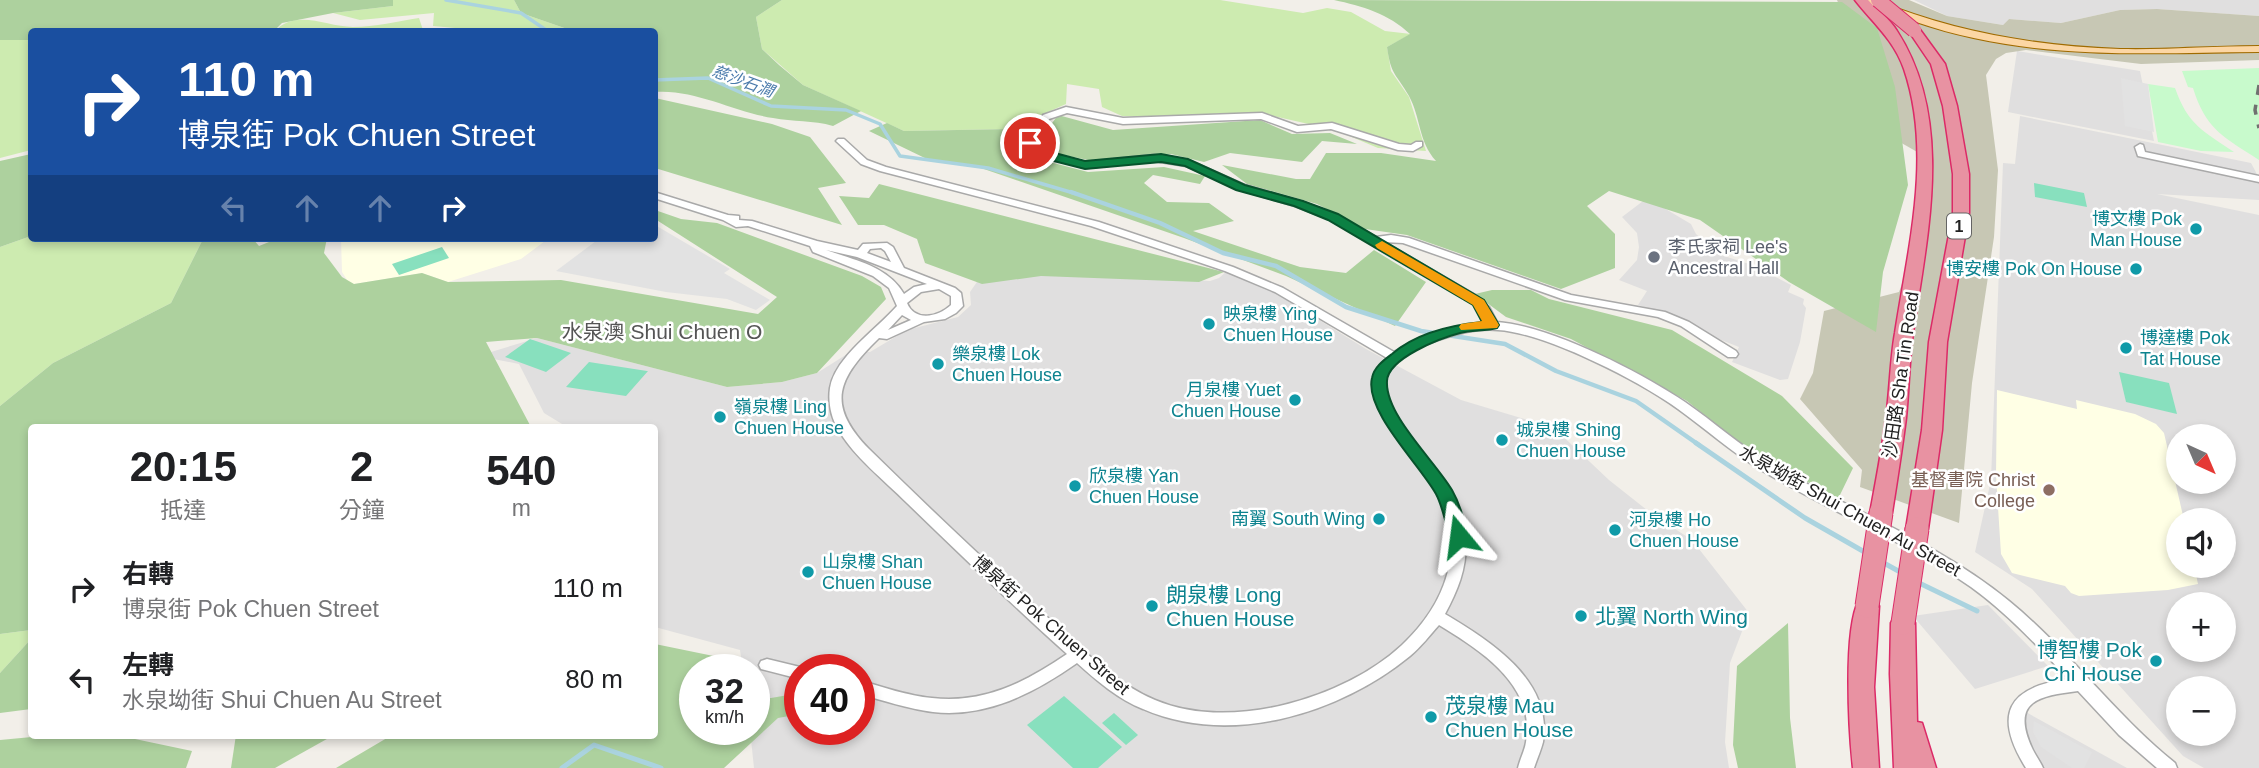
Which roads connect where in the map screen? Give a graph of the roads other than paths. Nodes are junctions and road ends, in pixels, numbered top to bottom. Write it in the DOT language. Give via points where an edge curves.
graph roads {
  1 [pos="1864,0"];
  2 [pos="1898,0"];
  3 [pos="1881,10"];
  4 [pos="2259,40"];
  5 [pos="2259,49"];
  6 [pos="841,141"];
  7 [pos="1419,144"];
  8 [pos="2140,147"];
  9 [pos="2259,179"];
  10 [pos="658,196"];
  11 [pos="1374,241"];
  12 [pos="814,244"];
  13 [pos="860,254"];
  14 [pos="865,269"];
  15 [pos="900,270"];
  16 [pos="942,286"];
  17 [pos="902,304"];
  18 [pos="922,319"];
  19 [pos="1492,325"];
  20 [pos="867,345"];
  21 [pos="1732,354"];
  22 [pos="1395,358"];
  23 [pos="1437,616"];
  24 [pos="1078,654"];
  25 [pos="2080,684"];
  26 [pos="875,691"];
  27 [pos="1903,697"];
  28 [pos="1526,768"];
  29 [pos="1866,768"];
  30 [pos="1907,768"];
  31 [pos="1923,768"];
  32 [pos="2035,768"];
  33 [pos="2169,768"];
  1 -- 3 [label="highway, 沙田路 Sha Tin Road / 1"];
  1 -- 5 [label="main road" via="1947,27 2046,46 2124,52"];
  2 -- 4 [label="main road" via="1966,26 2053,43 2130,47"];
  3 -- 27 [label="highway, 沙田路 Sha Tin Road / 1, bridge" via="1914,30 1933,55 1956,141 1961,187 1903,623"];
  3 -- 29 [label="highway, 沙田路 Sha Tin Road / 1, bridge" via="1902,44 1913,75 1925,168 1922,230 1867,606 1861,681"];
  6 -- 22 [label="street" via="864,162 883,169 1095,224 1249,277"];
  7 -- 11 [label="street" via="1398,147 1332,126 1294,128 1262,116 1126,122 1070,110 1048,115 1031,140 1038,151 1085,165 1154,158 1183,161 1241,187 1317,210"];
  8 -- 9 [label="street" via="2141,154"];
  10 -- 12 [label="street"];
  11 -- 19 [label="street" via="1473,298"];
  11 -- 21 [label="street" via="1405,240 1569,298 1661,314"];
  12 -- 13 [label="street"];
  12 -- 14 [label="street" via="817,250"];
  13 -- 14 [label="street"];
  13 -- 15 [label="street"];
  13 -- 15 [label="street" via="867,246 883,245"];
  14 -- 17 [label="street" via="885,279"];
  15 -- 16 [label="street"];
  16 -- 17 [label="street, 博泉街 Pok Chuen Street" via="918,289"];
  16 -- 18 [label="street, 博泉街 Pok Chuen Street" via="957,295 957,306 946,315"];
  17 -- 18 [label="street" via="909,315"];
  17 -- 20 [label="street, 博泉街 Pok Chuen Street"];
  18 -- 20 [label="street, 博泉街 Pok Chuen Street"];
  19 -- 22 [label="street, 博泉街 Pok Chuen Street" via="1459,328 1409,347"];
  19 -- 25 [label="street, 水泉坳街 Shui Chuen Au Street" via="1544,337 1658,391 1755,460 1950,566 2017,616"];
  20 -- 24 [label="street, 博泉街 Pok Chuen Street" via="836,384 836,407 844,427 874,463"];
  22 -- 23 [label="street, 博泉街 Pok Chuen Street" via="1379,380 1384,403 1444,492 1459,536 1455,579"];
  23 -- 24 [label="street, 博泉街 Pok Chuen Street" via="1418,640 1367,678 1304,705 1236,719 1195,718 1149,705 1116,687"];
  23 -- 28 [label="street" via="1492,650 1523,686 1538,732"];
  24 -- 26 [label="street" via="1028,688 982,704 933,705"];
  25 -- 32 [label="street" via="2036,692 2021,704 2018,733"];
  25 -- 33 [label="street, 水泉坳街 Shui Chuen Au Street" via="2128,735"];
  27 -- 30 [label="highway, 沙田路 Sha Tin Road / 1"];
  27 -- 31 [label="highway"];
}
